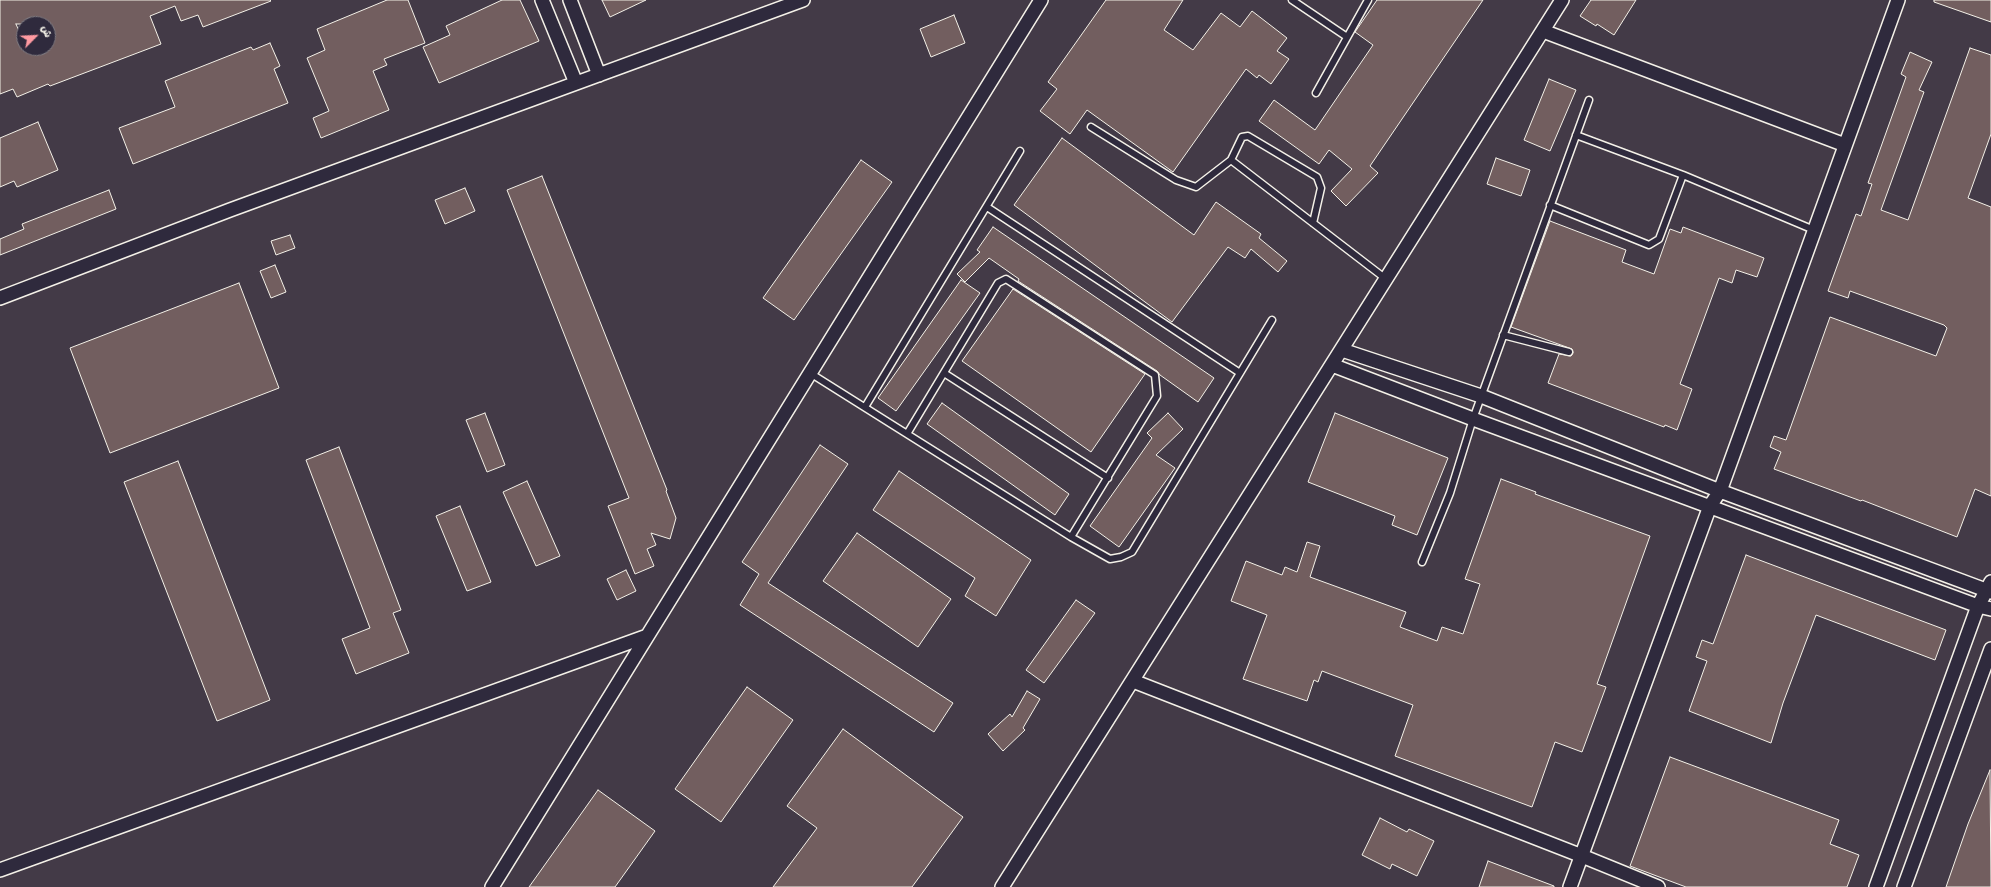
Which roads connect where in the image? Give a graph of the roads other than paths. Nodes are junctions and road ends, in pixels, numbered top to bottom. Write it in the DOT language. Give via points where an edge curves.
graph roads {
  1 [pos="542,0"];
  2 [pos="570,0"];
  3 [pos="803,0"];
  4 [pos="1041,0"];
  5 [pos="1292,0"];
  6 [pos="1368,0"];
  7 [pos="1562,0"];
  8 [pos="1898,0"];
  9 [pos="1543,31"];
  10 [pos="1347,37"];
  11 [pos="599,75"];
  12 [pos="576,83"];
  13 [pos="1316,92"];
  14 [pos="1589,100"];
  15 [pos="1091,127"];
  16 [pos="1576,135"];
  17 [pos="1845,145"];
  18 [pos="1020,151"];
  19 [pos="1231,160"];
  20 [pos="1683,175"];
  21 [pos="1550,205"];
  22 [pos="987,207"];
  23 [pos="1313,223"];
  24 [pos="1814,230"];
  25 [pos="1386,279"];
  26 [pos="0,298"];
  27 [pos="1272,320"];
  28 [pos="1503,335"];
  29 [pos="1342,350"];
  30 [pos="1569,352"];
  31 [pos="1332,365"];
  32 [pos="810,373"];
  33 [pos="944,373"];
  34 [pos="1240,373"];
  35 [pos="1481,396"];
  36 [pos="866,407"];
  37 [pos="1473,419"];
  38 [pos="908,434"];
  39 [pos="1108,478"];
  40 [pos="1720,491"];
  41 [pos="1710,506"];
  42 [pos="1071,537"];
  43 [pos="1422,562"];
  44 [pos="1990,588"];
  45 [pos="1985,608"];
  46 [pos="647,636"];
  47 [pos="1991,649"];
  48 [pos="1133,681"];
  49 [pos="1582,856"];
  50 [pos="0,870"];
  51 [pos="492,887"];
  52 [pos="1002,887"];
  53 [pos="1570,887"];
  54 [pos="1658,887"];
  55 [pos="1876,887"];
  56 [pos="1904,887"];
  1 -- 12 [label="street"];
  2 -- 11 [label="street"];
  3 -- 11 [label="street"];
  4 -- 32 [label="street"];
  5 -- 10 [label="lane"];
  6 -- 10 [label="lane"];
  7 -- 9 [label="street"];
  8 -- 17 [label="street"];
  9 -- 17 [label="street"];
  9 -- 25 [label="street"];
  10 -- 13 [label="lane"];
  11 -- 12 [label="street"];
  12 -- 26 [label="street" via="238,207"];
  14 -- 16 [label="lane"];
  15 -- 19 [label="lane" via="1176,180 1196,187"];
  16 -- 20 [label="lane"];
  16 -- 21 [label="lane"];
  17 -- 24 [label="street"];
  18 -- 22 [label="lane"];
  19 -- 23 [label="lane"];
  19 -- 23 [label="lane" via="1242,137 1248,136 1317,177 1321,188"];
  20 -- 21 [label="lane" via="1659,239 1649,245"];
  20 -- 24 [label="lane"];
  21 -- 28 [label="lane"];
  22 -- 34 [label="lane"];
  22 -- 36 [label="lane"];
  23 -- 25 [label="lane"];
  24 -- 40 [label="street"];
  25 -- 29 [label="street"];
  27 -- 34 [label="lane"];
  28 -- 30 [label="lane"];
  28 -- 35 [label="lane"];
  29 -- 31 [label="street"];
  29 -- 35 [label="street"];
  31 -- 37 [label="street"];
  31 -- 48 [label="street"];
  32 -- 36 [label="lane"];
  32 -- 46 [label="street"];
  33 -- 38 [label="lane"];
  33 -- 39 [label="lane"];
  33 -- 39 [label="lane" via="998,283 1006,279 1155,375 1157,396"];
  34 -- 42 [label="lane" via="1132,552 1110,558"];
  35 -- 37 [label="lane"];
  35 -- 40 [label="street"];
  36 -- 38 [label="lane"];
  37 -- 41 [label="street"];
  37 -- 43 [label="lane" via="1450,493"];
  38 -- 42 [label="lane"];
  39 -- 42 [label="lane"];
  40 -- 41 [label="street"];
  40 -- 44 [label="street"];
  41 -- 45 [label="street"];
  41 -- 49 [label="street"];
  44 -- 45 [label="street"];
  45 -- 55 [label="street"];
  46 -- 50 [label="street"];
  46 -- 51 [label="street"];
  47 -- 56 [label="street"];
  48 -- 49 [label="street"];
  48 -- 52 [label="street"];
  49 -- 53 [label="street"];
  49 -- 54 [label="street"];
}
